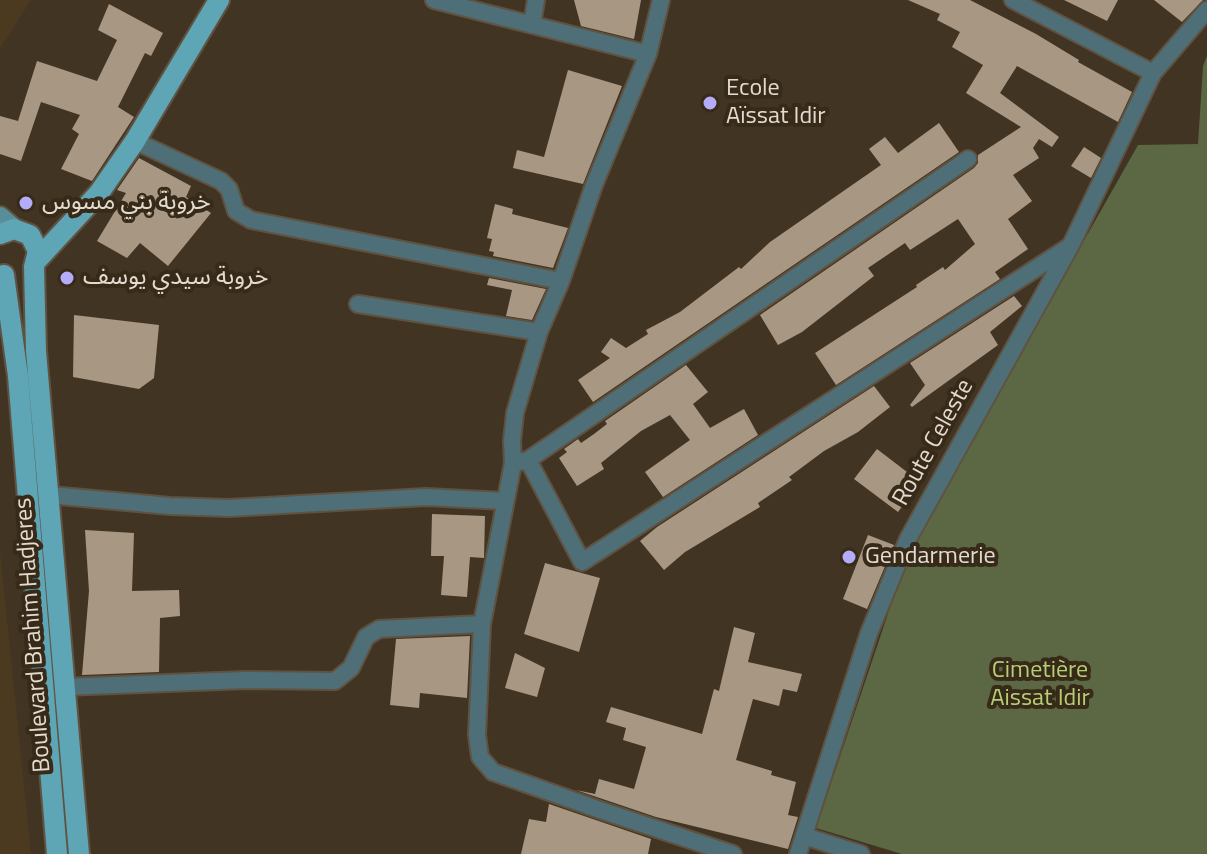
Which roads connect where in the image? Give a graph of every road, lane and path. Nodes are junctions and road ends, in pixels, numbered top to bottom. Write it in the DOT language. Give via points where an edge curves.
graph roads {
  1 [pos="219,0"];
  2 [pos="434,0"];
  3 [pos="536,0"];
  4 [pos="661,0"];
  5 [pos="1013,0"];
  6 [pos="456,3"];
  7 [pos="1207,10"];
  8 [pos="532,25"];
  9 [pos="648,54"];
  10 [pos="1153,73"];
  11 [pos="135,141"];
  12 [pos="968,159"];
  13 [pos="83,211"];
  14 [pos="11,229"];
  15 [pos="1071,245"];
  16 [pos="36,263"];
  17 [pos="2,274"];
  18 [pos="561,281"];
  19 [pos="358,304"];
  20 [pos="539,332"];
  21 [pos="520,462"];
  22 [pos="50,495"];
  23 [pos="504,501"];
  24 [pos="482,624"];
  25 [pos="63,687"];
  26 [pos="804,836"];
  27 [pos="57,854"];
  28 [pos="79,854"];
  29 [pos="733,854"];
  30 [pos="798,854"];
  31 [pos="861,854"];
  1 -- 11 [label="main road"];
  2 -- 6 [label="street"];
  3 -- 8 [label="street"];
  4 -- 9 [label="street"];
  5 -- 10 [label="street"];
  6 -- 8 [label="street"];
  7 -- 10 [label="street, Route Celeste"];
  8 -- 9 [label="street"];
  9 -- 18 [label="street"];
  10 -- 15 [label="street, Route Celeste"];
  11 -- 13 [label="main road"];
  11 -- 18 [label="street" via="221,181 236,211 251,220"];
  12 -- 21 [label="street"];
  13 -- 14 [label="main road"];
  13 -- 16 [label="main road"];
  14 -- 16 [label="main road, Boulevard Brahim Hadjeres" via="36,242"];
  15 -- 21 [label="street" via="582,562"];
  15 -- 26 [label="street, Route Celeste" via="908,539 869,633"];
  16 -- 17 [label="main road" via="20,277"];
  16 -- 22 [label="main road, Boulevard Brahim Hadjeres" via="36,351"];
  17 -- 27 [label="main road, Boulevard Brahim Hadjeres" via="18,376"];
  18 -- 20 [label="street"];
  19 -- 20 [label="street"];
  20 -- 21 [label="street" via="515,413 512,441"];
  21 -- 23 [label="street"];
  22 -- 23 [label="street" via="229,508 426,497"];
  22 -- 25 [label="main road, Boulevard Brahim Hadjeres"];
  23 -- 24 [label="street"];
  24 -- 25 [label="street" via="379,629 366,637 351,668 335,681"];
  24 -- 29 [label="street" via="477,735 480,757 493,772"];
  25 -- 28 [label="main road, Boulevard Brahim Hadjeres"];
  26 -- 30 [label="street, Route Celeste"];
  26 -- 31 [label="street"];
}
